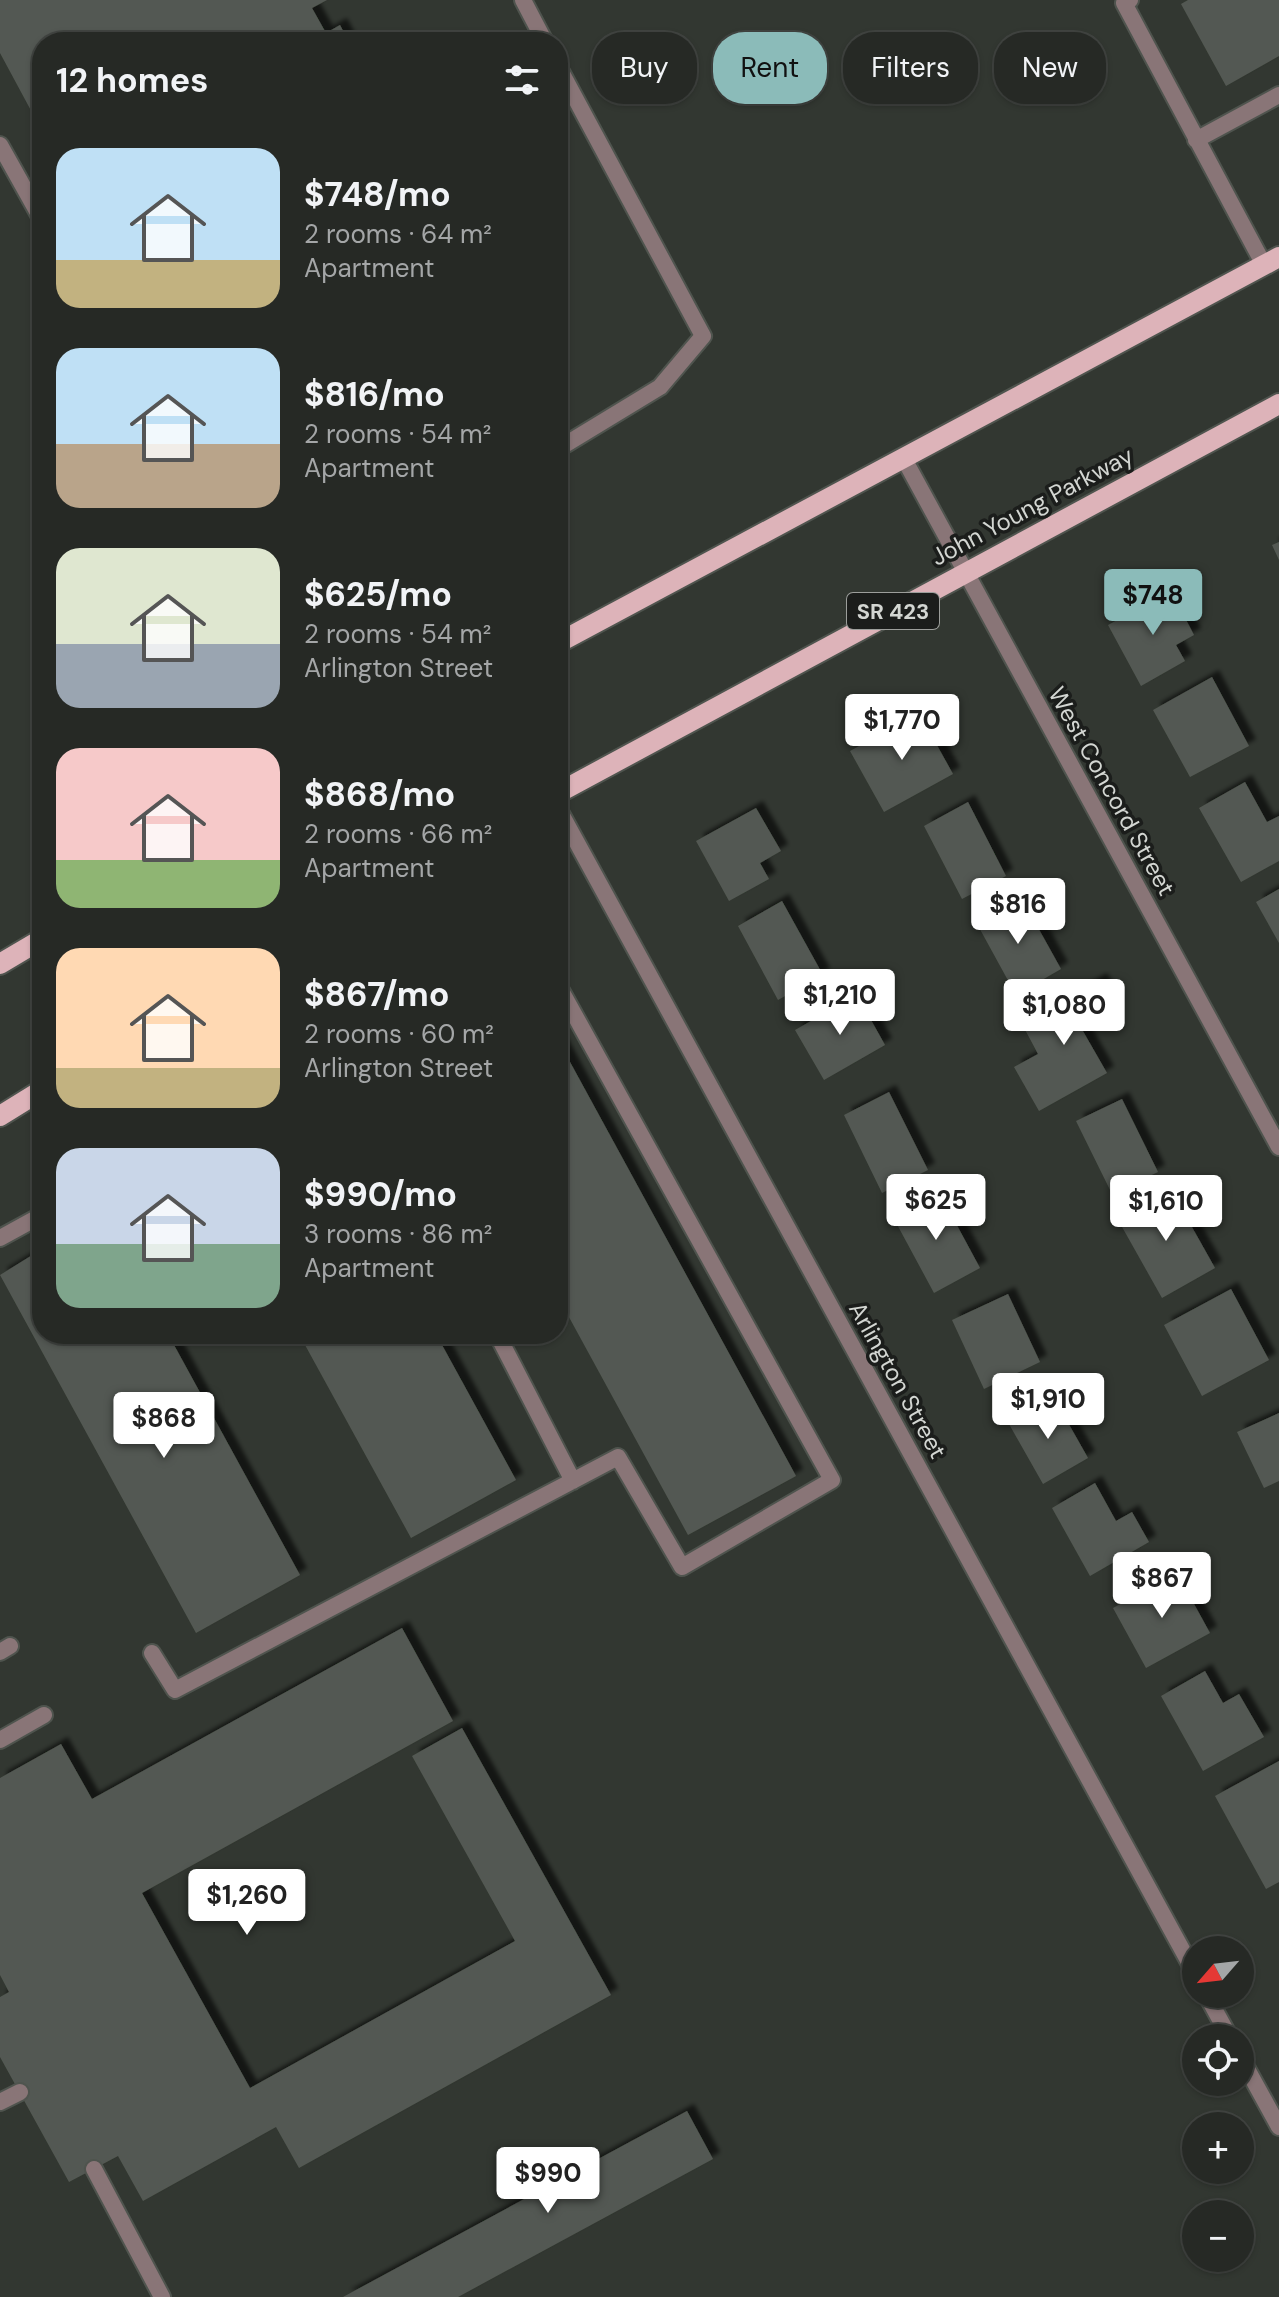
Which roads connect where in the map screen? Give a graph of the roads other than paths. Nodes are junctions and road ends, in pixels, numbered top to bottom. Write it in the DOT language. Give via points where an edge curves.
graph roads {
  1 [pos="523,0"];
  2 [pos="1130,0"];
  3 [pos="540,32"];
  4 [pos="568,85"];
  5 [pos="1279,95"];
  6 [pos="1196,140"];
  7 [pos="0,145"];
  8 [pos="32,202"];
  9 [pos="1271,261"];
  10 [pos="1279,404"];
  11 [pos="568,443"];
  12 [pos="903,457"];
  13 [pos="964,572"];
  14 [pos="568,638"];
  15 [pos="568,788"];
  16 [pos="568,826"];
  17 [pos="32,945"];
  18 [pos="0,964"];
  19 [pos="568,1003"];
  20 [pos="32,1096"];
  21 [pos="0,1116"];
  22 [pos="1279,1147"];
  23 [pos="32,1220"];
  24 [pos="0,1238"];
  25 [pos="502,1344"];
  26 [pos="573,1481"];
  27 [pos="152,1653"];
  28 [pos="44,1715"];
  29 [pos="0,1740"];
  30 [pos="1182,1949"];
  31 [pos="1254,2081"];
  32 [pos="20,2092"];
  33 [pos="0,2102"];
  34 [pos="1279,2127"];
  35 [pos="94,2169"];
  36 [pos="162,2297"];
  1 -- 3 [label="street"];
  2 -- 6 [label="street" via="1124,3"];
  4 -- 11 [label="street" via="703,336 660,387"];
  5 -- 6 [label="street"];
  6 -- 9 [label="street"];
  7 -- 8 [label="street"];
  9 -- 12 [label="main road"];
  10 -- 13 [label="main road, John Young Parkway / SR 423"];
  12 -- 13 [label="street, West Concord Street"];
  12 -- 14 [label="main road"];
  13 -- 15 [label="main road, John Young Parkway / SR 423"];
  13 -- 22 [label="street, West Concord Street"];
  16 -- 30 [label="street, Arlington Street"];
  17 -- 18 [label="main road"];
  19 -- 26 [label="street" via="832,1480 682,1567 618,1457"];
  20 -- 21 [label="main road"];
  23 -- 24 [label="street"];
  25 -- 26 [label="street"];
  26 -- 27 [label="street" via="175,1690"];
  28 -- 29 [label="street"];
  31 -- 34 [label="street"];
  32 -- 33 [label="street"];
  35 -- 36 [label="street"];
}
